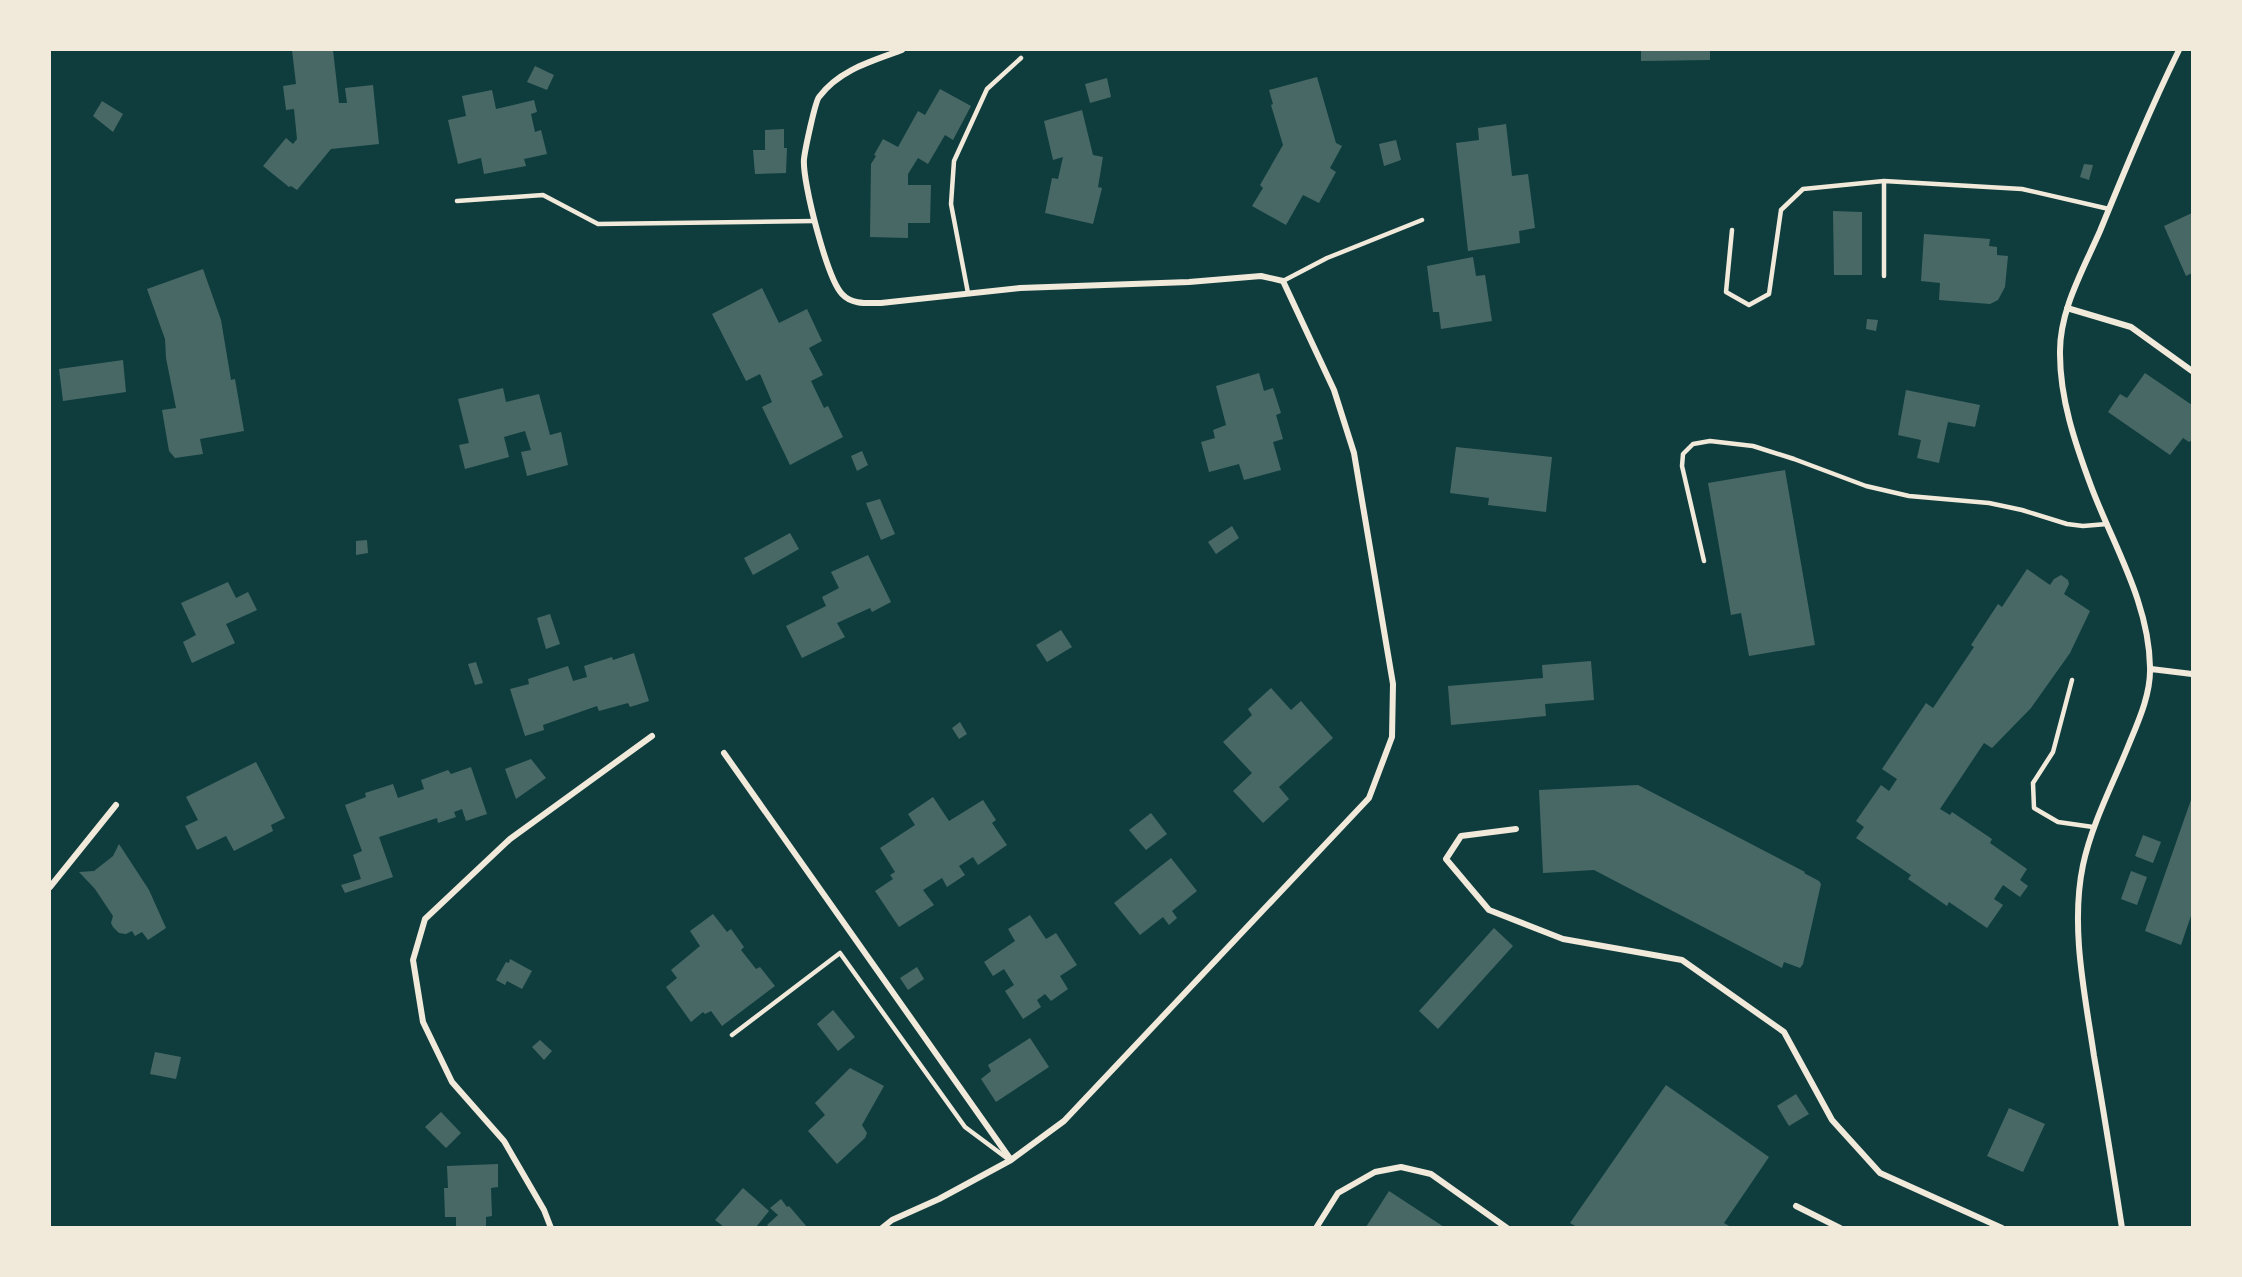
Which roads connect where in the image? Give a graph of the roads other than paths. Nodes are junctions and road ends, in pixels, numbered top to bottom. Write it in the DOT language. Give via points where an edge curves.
graph roads {
  1 [pos="902,50"];
  2 [pos="2179,50"];
  3 [pos="1021,58"];
  4 [pos="1884,181"];
  5 [pos="457,201"];
  6 [pos="2109,209"];
  7 [pos="1422,220"];
  8 [pos="814,221"];
  9 [pos="1732,230"];
  10 [pos="1884,276"];
  11 [pos="1283,281"];
  12 [pos="968,293"];
  13 [pos="2067,308"];
  14 [pos="2193,371"];
  15 [pos="2107,524"];
  16 [pos="1704,561"];
  17 [pos="2151,669"];
  18 [pos="2193,674"];
  19 [pos="2072,680"];
  20 [pos="652,736"];
  21 [pos="724,753"];
  22 [pos="116,806"];
  23 [pos="2093,827"];
  24 [pos="1516,829"];
  25 [pos="50,887"];
  26 [pos="732,1035"];
  27 [pos="1011,1160"];
  28 [pos="1796,1206"];
  29 [pos="551,1227"];
  30 [pos="882,1227"];
  31 [pos="1316,1227"];
  32 [pos="1507,1227"];
  33 [pos="1840,1227"];
  34 [pos="2002,1227"];
  35 [pos="2122,1227"];
  1 -- 8 [label="street" via="847,71 818,98 803,160"];
  2 -- 6 [label="street"];
  3 -- 12 [label="lane" via="987,89 954,161 951,204"];
  4 -- 6 [label="lane" via="2022,189"];
  4 -- 9 [label="lane" via="1803,189 1781,210 1769,294 1749,305 1726,292"];
  4 -- 10 [label="lane"];
  5 -- 8 [label="lane" via="543,195 598,224"];
  6 -- 13 [label="street"];
  7 -- 11 [label="lane"];
  8 -- 12 [label="street" via="831,275 843,295 859,303"];
  11 -- 12 [label="street" via="1261,276"];
  11 -- 27 [label="street" via="1334,390 1354,453 1393,684 1392,737 1369,798 1064,1121"];
  13 -- 14 [label="street" via="2132,327"];
  13 -- 15 [label="street" via="2059,352 2064,403"];
  15 -- 16 [label="lane" via="2067,524 1989,503 1909,495 1866,486 1753,446 1710,441 1693,444 1683,454 1682,466"];
  15 -- 17 [label="street" via="2135,589 2147,632"];
  17 -- 18 [label="street"];
  17 -- 23 [label="street" via="2137,726"];
  19 -- 23 [label="lane" via="2053,752 2033,783 2034,808 2058,822"];
  20 -- 29 [label="street" via="510,839 433,911 425,919 413,960 423,1022 452,1082 504,1141"];
  21 -- 27 [label="street"];
  22 -- 25 [label="street"];
  23 -- 35 [label="street" via="2083,868 2079,910 2081,962"];
  24 -- 34 [label="street" via="1461,836 1446,859 1489,910 1563,939 1682,960 1784,1032 1832,1120 1880,1173"];
  26 -- 27 [label="lane" via="840,953 965,1127"];
  27 -- 30 [label="street"];
  28 -- 33 [label="street"];
  31 -- 32 [label="street" via="1338,1193 1375,1172 1401,1167 1431,1174"];
}
